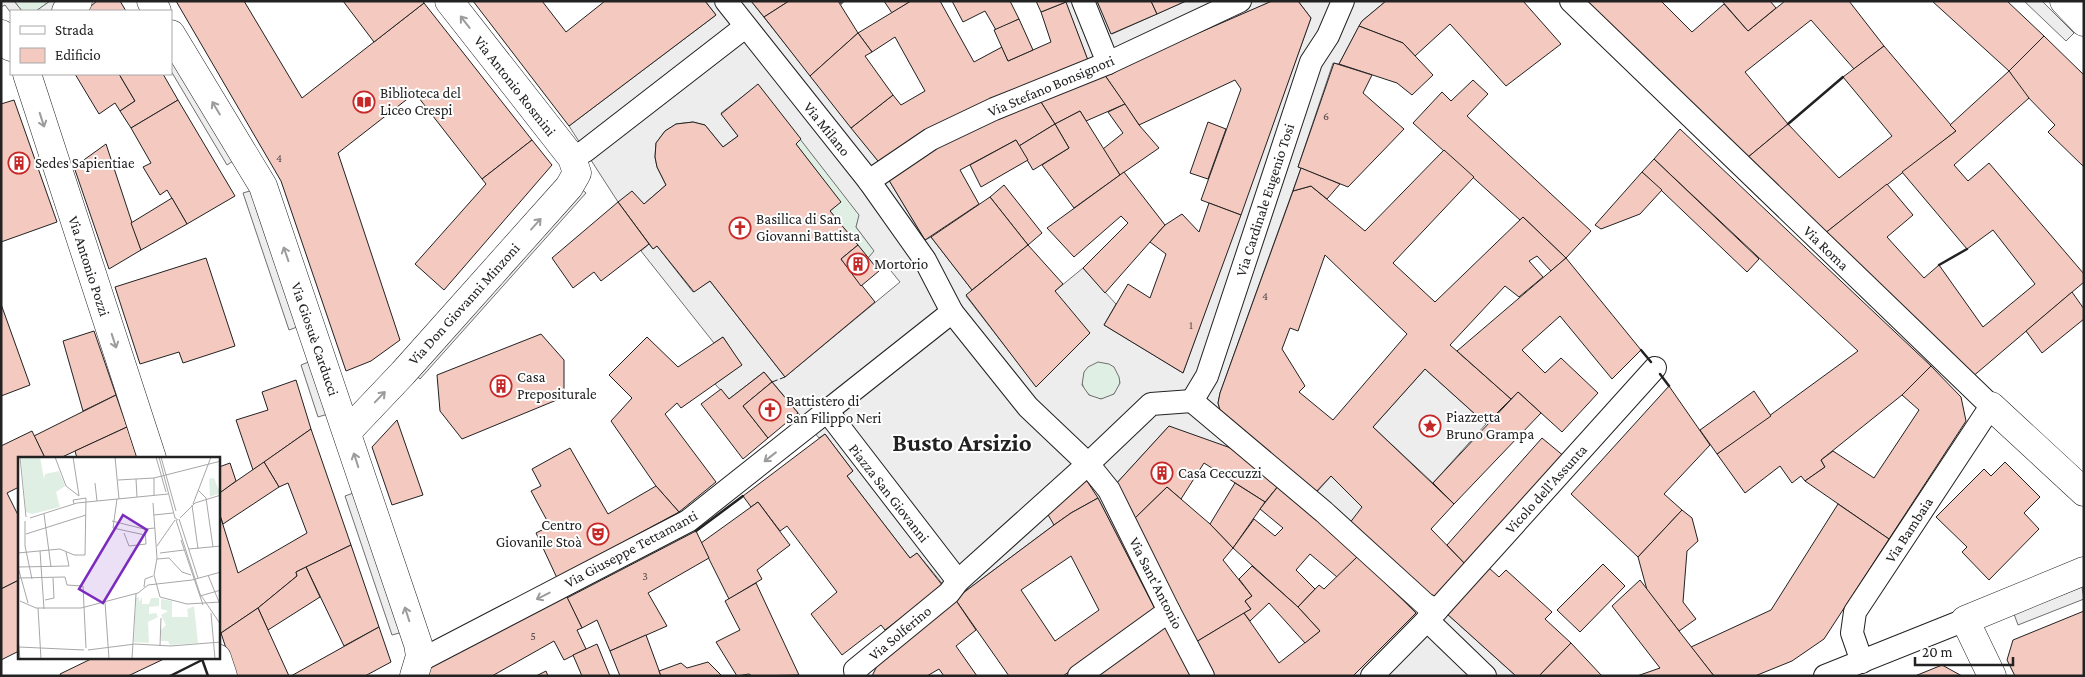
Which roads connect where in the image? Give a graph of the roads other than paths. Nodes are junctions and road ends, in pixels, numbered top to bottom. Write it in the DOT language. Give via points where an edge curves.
graph roads {
  1 [pos="78,1"];
  2 [pos="449,1"];
  3 [pos="726,1"];
  4 [pos="1083,1"];
  5 [pos="1240,1"];
  6 [pos="1343,1"];
  7 [pos="1571,1"];
  8 [pos="2064,1"];
  9 [pos="67,10"];
  10 [pos="2084,22"];
  11 [pos="745,27"];
  12 [pos="1,34"];
  13 [pos="172,36"];
  14 [pos="10,47"];
  15 [pos="1108,63"];
  16 [pos="27,75"];
  17 [pos="574,166"];
  18 [pos="869,181"];
  19 [pos="952,312"];
  20 [pos="1655,368"];
  21 [pos="1192,401"];
  22 [pos="1992,406"];
  23 [pos="827,411"];
  24 [pos="347,432"];
  25 [pos="152,457"];
  26 [pos="1088,464"];
  27 [pos="2084,492"];
  28 [pos="2084,571"];
  29 [pos="953,587"];
  30 [pos="1169,612"];
  31 [pos="1432,615"];
  32 [pos="1965,620"];
  33 [pos="218,660"];
  34 [pos="1862,662"];
  35 [pos="416,668"];
  36 [pos="853,674"];
  37 [pos="223,676"];
  38 [pos="1079,676"];
  39 [pos="1203,676"];
  40 [pos="1372,676"];
  41 [pos="1485,676"];
  42 [pos="1825,676"];
  43 [pos="1992,676"];
  1 -- 9 [label="street"];
  17 -- 2 [label="street, Via Antonio Rosmini, one-way"];
  3 -- 11 [label="street, Via Milano"];
  4 -- 15 [label="street"];
  5 -- 15 [label="street, Via Stefano Bonsignori"];
  6 -- 21 [label="street, Via Cardinale Eugenio Tosi" via="1328,36 1311,62 1207,376"];
  7 -- 22 [label="street, Via Roma"];
  8 -- 10 [label="street"];
  11 -- 17 [label="street, Via Don Giovanni Minzoni" via="584,151"];
  11 -- 18 [label="street, Via Milano"];
  12 -- 14 [label="street"];
  24 -- 13 [label="street, Via Giosuè Carducci, one-way" via="263,186"];
  15 -- 18 [label="street, Via Stefano Bonsignori" via="931,138"];
  16 -- 25 [label="street, Via Antonio Pozzi, one-way"];
  24 -- 17 [label="street, Via Don Giovanni Minzoni, one-way" via="574,182"];
  18 -- 19 [label="street, Via Milano" via="925,260"];
  19 -- 23 [label="street"];
  19 -- 26 [label="street" via="1028,407"];
  20 -- 31 [label="street, Vicolo dell'Assunta"];
  21 -- 26 [label="street" via="1151,404"];
  21 -- 31 [label="street" via="1324,512 1425,604"];
  22 -- 27 [label="street, Via Roma"];
  22 -- 34 [label="street, Via Bambaia" via="1855,612 1852,633"];
  23 -- 29 [label="street, Piazza San Giovanni"];
  23 -- 35 [label="street, Via Giuseppe Tettamanti, one-way" via="688,521"];
  35 -- 24 [label="street, Via Giosuè Carducci, one-way" via="420,656 418,644"];
  26 -- 29 [label="street"];
  26 -- 30 [label="street, Via Sant'Antonio" via="1109,490"];
  28 -- 32 [label="street"];
  29 -- 36 [label="street, Via Solferino"];
  30 -- 38 [label="street"];
  30 -- 39 [label="street, Via Sant'Antonio"];
  31 -- 40 [label="street, Vicolo dell'Assunta"];
  31 -- 41 [label="street"];
  32 -- 34 [label="street"];
  32 -- 43 [label="street"];
  33 -- 37 [label="street"];
  34 -- 42 [label="street"];
}
